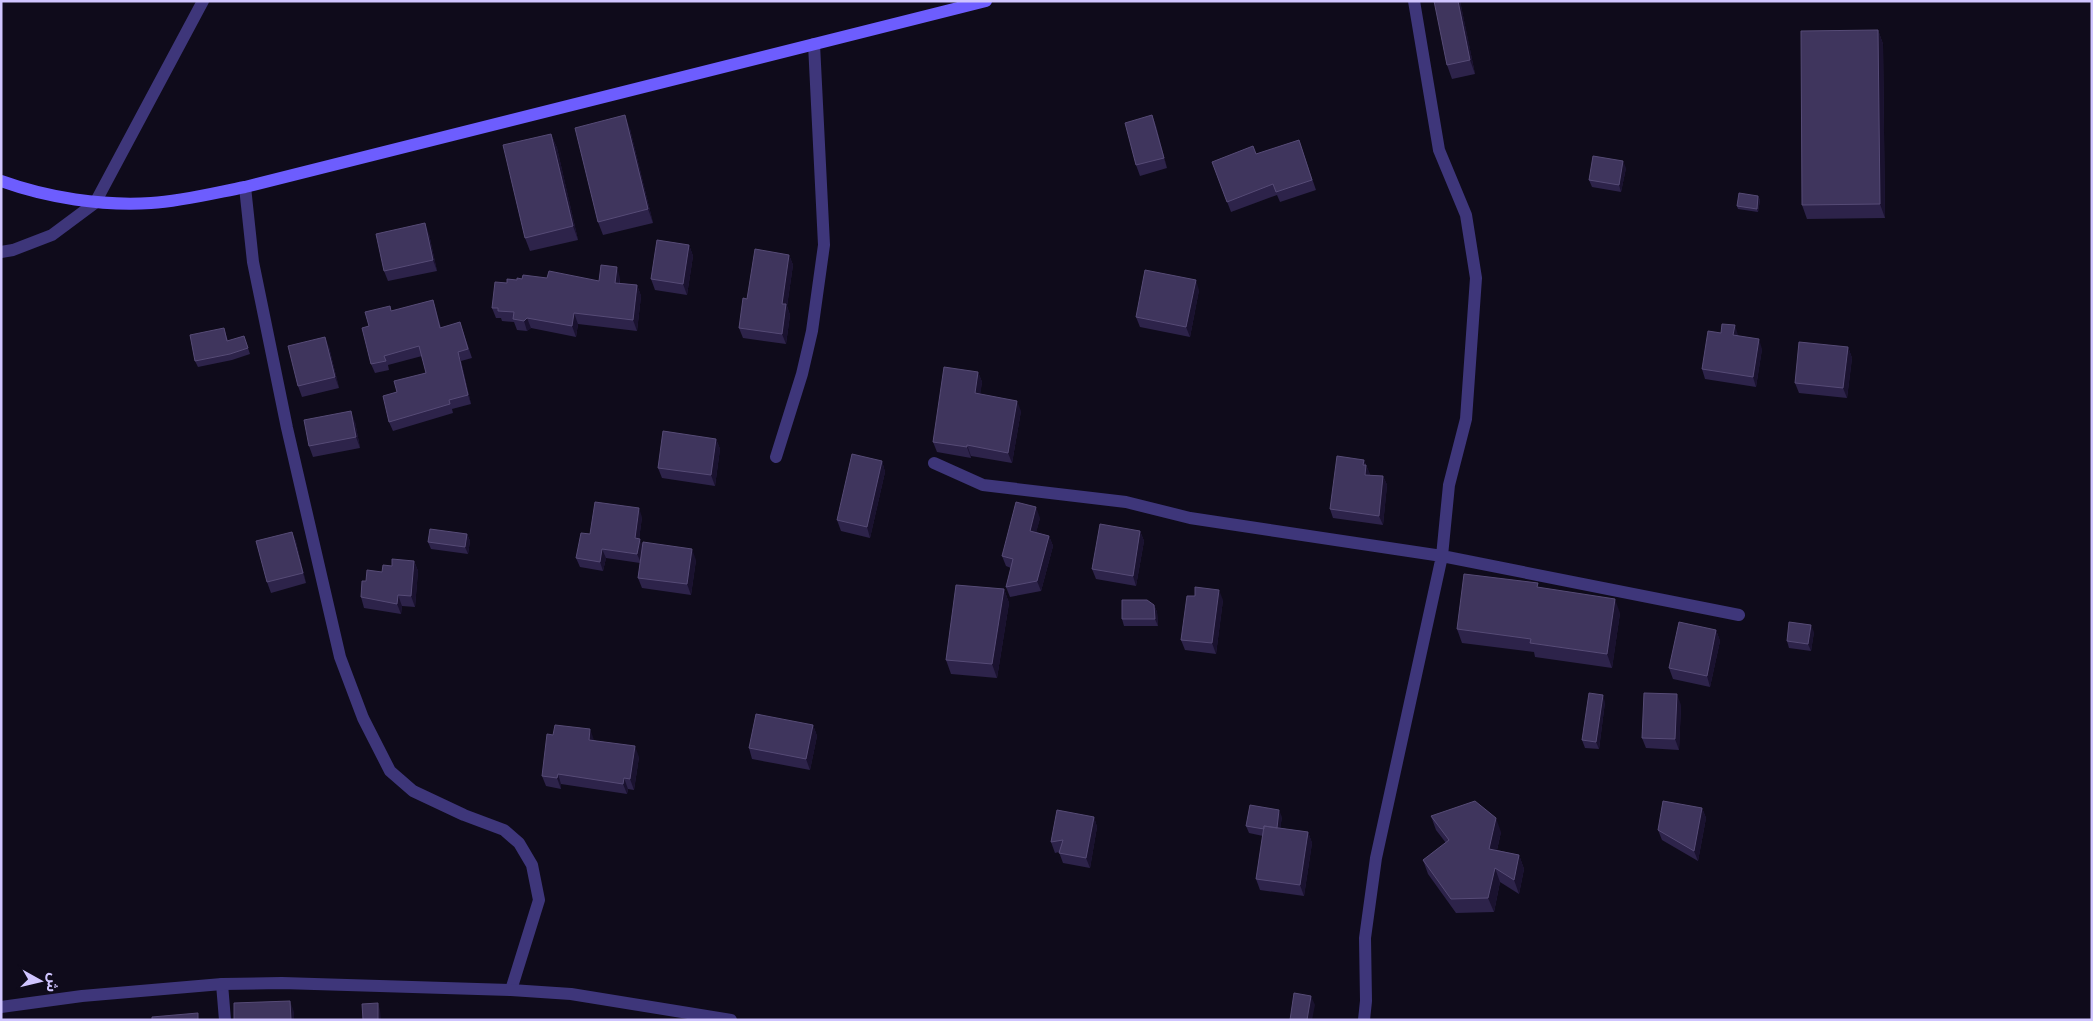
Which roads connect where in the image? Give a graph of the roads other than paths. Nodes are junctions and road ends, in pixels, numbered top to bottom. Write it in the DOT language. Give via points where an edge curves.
graph roads {
  1 [pos="203,1"];
  2 [pos="986,1"];
  3 [pos="1414,1"];
  4 [pos="814,44"];
  5 [pos="1,181"];
  6 [pos="245,187"];
  7 [pos="95,203"];
  8 [pos="1,252"];
  9 [pos="776,457"];
  10 [pos="934,463"];
  11 [pos="1442,556"];
  12 [pos="1739,615"];
  13 [pos="222,984"];
  14 [pos="511,990"];
  15 [pos="1,1007"];
  16 [pos="224,1020"];
  17 [pos="731,1020"];
  18 [pos="1364,1020"];
  1 -- 7 [label="street"];
  2 -- 4 [label="main road"];
  3 -- 11 [label="street" via="1439,150 1466,215 1476,278 1466,419 1449,485"];
  4 -- 6 [label="main road"];
  4 -- 9 [label="street" via="824,245 818,297 802,374"];
  5 -- 7 [label="main road"];
  6 -- 7 [label="main road" via="151,203"];
  6 -- 14 [label="street" via="253,262 286,428 340,657 363,718 390,771 413,791 504,830 519,843 532,864 539,900"];
  7 -- 8 [label="street" via="52,235"];
  10 -- 11 [label="street" via="983,485 1126,502 1190,518"];
  11 -- 12 [label="street"];
  11 -- 18 [label="street" via="1376,858 1365,938"];
  13 -- 14 [label="street"];
  13 -- 15 [label="street" via="82,996"];
  13 -- 16 [label="street"];
  14 -- 17 [label="street" via="571,994"];
}
